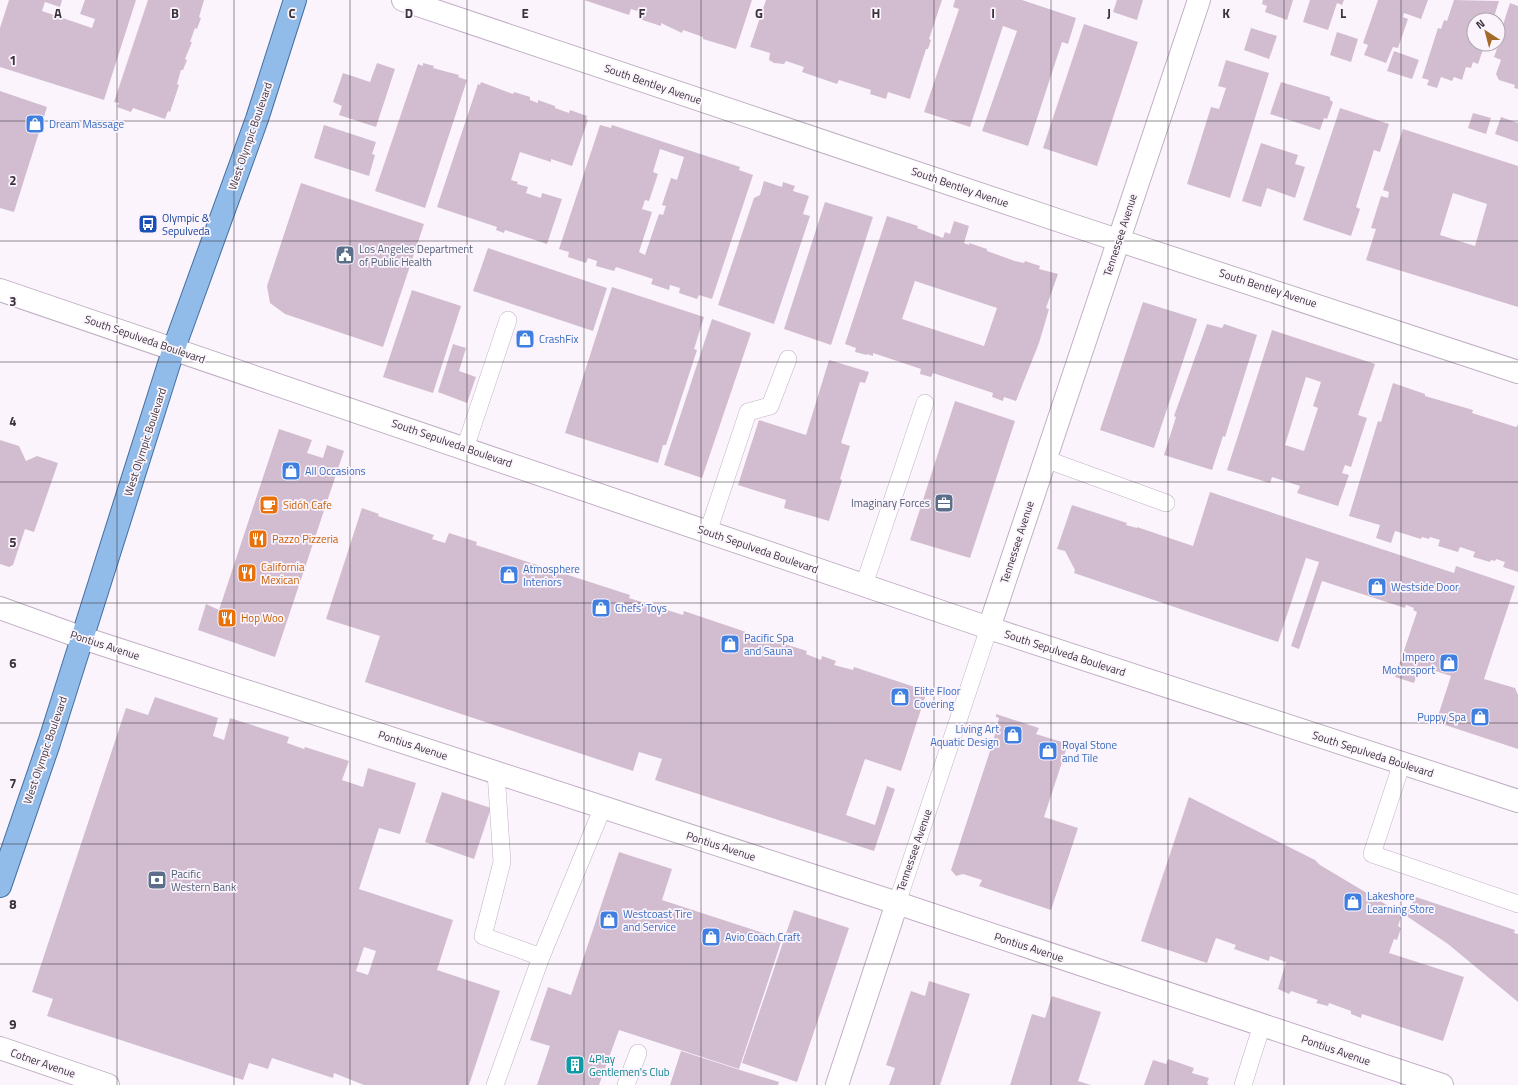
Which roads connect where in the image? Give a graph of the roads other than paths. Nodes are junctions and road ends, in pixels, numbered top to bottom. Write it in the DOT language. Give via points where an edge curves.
graph roads {
  1 [pos="295,0"];
  2 [pos="404,0"];
  3 [pos="1199,0"];
  4 [pos="1119,239"];
  5 [pos="0,290"];
  6 [pos="508,320"];
  7 [pos="174,348"];
  8 [pos="788,359"];
  9 [pos="1518,372"];
  10 [pos="925,403"];
  11 [pos="465,448"];
  12 [pos="1045,459"];
  13 [pos="1166,504"];
  14 [pos="708,532"];
  15 [pos="864,585"];
  16 [pos="0,608"];
  17 [pos="989,628"];
  18 [pos="83,638"];
  19 [pos="1402,763"];
  20 [pos="496,772"];
  21 [pos="1518,801"];
  22 [pos="603,807"];
  23 [pos="0,886"];
  24 [pos="897,903"];
  25 [pos="1518,904"];
  26 [pos="541,957"];
  27 [pos="1262,1025"];
  28 [pos="0,1048"];
  29 [pos="638,1053"];
  30 [pos="108,1085"];
  31 [pos="494,1085"];
  32 [pos="626,1085"];
  33 [pos="837,1085"];
  34 [pos="1243,1085"];
  35 [pos="1442,1085"];
  1 -- 7 [label="main road, West Olympic Boulevard" via="257,119"];
  2 -- 4 [label="street, South Bentley Avenue"];
  3 -- 4 [label="street, Tennessee Avenue"];
  4 -- 9 [label="street, South Bentley Avenue"];
  4 -- 12 [label="street, Tennessee Avenue"];
  5 -- 7 [label="street, South Sepulveda Boulevard"];
  6 -- 11 [label="lane"];
  7 -- 11 [label="street, South Sepulveda Boulevard"];
  7 -- 18 [label="main road, West Olympic Boulevard"];
  8 -- 14 [label="lane" via="770,406 748,412"];
  10 -- 15 [label="lane"];
  11 -- 14 [label="street, South Sepulveda Boulevard"];
  12 -- 13 [label="lane"];
  12 -- 17 [label="street, Tennessee Avenue"];
  14 -- 15 [label="street, South Sepulveda Boulevard"];
  15 -- 17 [label="street, South Sepulveda Boulevard"];
  16 -- 18 [label="street, Pontius Avenue"];
  17 -- 19 [label="street, South Sepulveda Boulevard"];
  17 -- 24 [label="lane, Tennessee Avenue"];
  18 -- 20 [label="street, Pontius Avenue"];
  18 -- 23 [label="main road, West Olympic Boulevard"];
  19 -- 21 [label="street, South Sepulveda Boulevard"];
  19 -- 25 [label="lane" via="1372,854"];
  20 -- 22 [label="street, Pontius Avenue"];
  20 -- 26 [label="lane" via="502,862 483,936"];
  22 -- 24 [label="street, Pontius Avenue"];
  22 -- 26 [label="lane"];
  24 -- 27 [label="street, Pontius Avenue"];
  24 -- 33 [label="street, Tennessee Avenue"];
  26 -- 31 [label="lane"];
  27 -- 34 [label="lane"];
  27 -- 35 [label="street, Pontius Avenue"];
  28 -- 30 [label="street, Cotner Avenue"];
  29 -- 32 [label="lane"];
}
